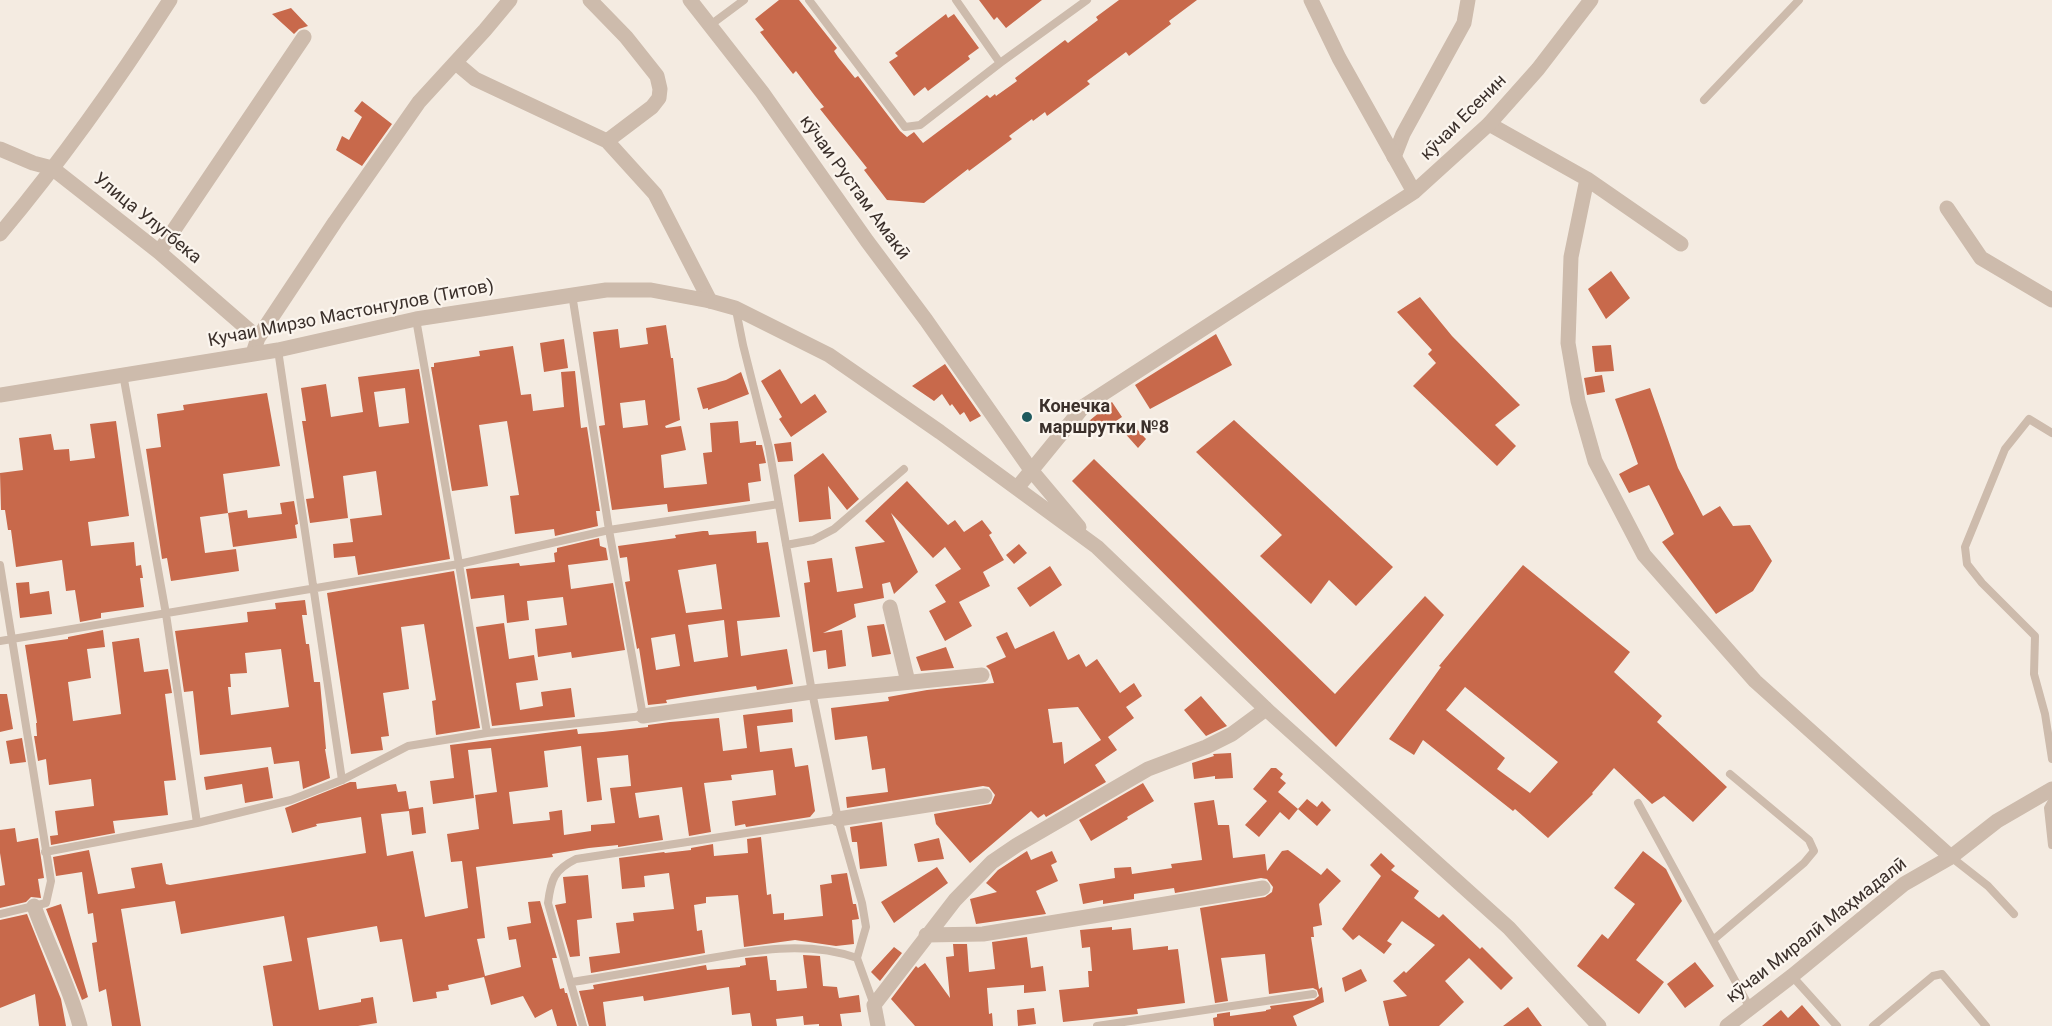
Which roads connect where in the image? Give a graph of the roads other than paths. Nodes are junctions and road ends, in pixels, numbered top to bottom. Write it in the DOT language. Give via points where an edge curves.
graph roads {
  1 [pos="170,0"];
  2 [pos="510,0"];
  3 [pos="590,0"];
  4 [pos="690,0"];
  5 [pos="744,0"];
  6 [pos="809,0"];
  7 [pos="956,0"];
  8 [pos="1087,0"];
  9 [pos="1311,0"];
  10 [pos="1468,0"];
  11 [pos="1591,0"];
  12 [pos="1799,0"];
  13 [pos="709,26"];
  14 [pos="304,37"];
  15 [pos="456,63"];
  16 [pos="1000,63"];
  17 [pos="1704,100"];
  18 [pos="1490,124"];
  19 [pos="607,141"];
  20 [pos="0,149"];
  21 [pos="1394,157"];
  22 [pos="52,168"];
  23 [pos="1587,179"];
  24 [pos="1414,192"];
  25 [pos="1947,208"];
  26 [pos="0,234"];
  27 [pos="1682,244"];
  28 [pos="159,252"];
  29 [pos="572,294"];
  30 [pos="2052,300"];
  31 [pos="710,301"];
  32 [pos="735,308"];
  33 [pos="416,319"];
  34 [pos="256,345"];
  35 [pos="278,350"];
  36 [pos="123,374"];
  37 [pos="0,395"];
  38 [pos="2052,433"];
  39 [pos="904,469"];
  40 [pos="1031,470"];
  41 [pos="1017,488"];
  42 [pos="779,504"];
  43 [pos="609,530"];
  44 [pos="786,545"];
  45 [pos="1097,548"];
  46 [pos="459,564"];
  47 [pos="0,565"];
  48 [pos="314,586"];
  49 [pos="890,606"];
  50 [pos="166,614"];
  51 [pos="12,638"];
  52 [pos="0,640"];
  53 [pos="982,675"];
  54 [pos="908,682"];
  55 [pos="812,692"];
  56 [pos="1266,709"];
  57 [pos="643,716"];
  58 [pos="487,733"];
  59 [pos="2052,759"];
  60 [pos="1730,774"];
  61 [pos="342,780"];
  62 [pos="2052,789"];
  63 [pos="985,796"];
  64 [pos="2052,801"];
  65 [pos="1638,803"];
  66 [pos="838,819"];
  67 [pos="197,823"];
  68 [pos="2052,845"];
  69 [pos="45,852"];
  70 [pos="1951,857"];
  71 [pos="1263,888"];
  72 [pos="34,906"];
  73 [pos="0,914"];
  74 [pos="2014,914"];
  75 [pos="926,935"];
  76 [pos="1713,940"];
  77 [pos="857,958"];
  78 [pos="1792,976"];
  79 [pos="572,982"];
  80 [pos="1313,994"];
  81 [pos="874,1005"];
  82 [pos="1750,1008"];
  83 [pos="80,1026"];
  84 [pos="583,1026"];
  85 [pos="878,1026"];
  86 [pos="1098,1026"];
  87 [pos="1599,1026"];
  88 [pos="1727,1026"];
  89 [pos="1837,1026"];
  90 [pos="1873,1026"];
  91 [pos="1986,1026"];
  1 -- 22 [label="street"];
  2 -- 15 [label="street"];
  3 -- 19 [label="street" via="657,76 660,89 652,107"];
  4 -- 13 [label="street, кӯчаи Рустам Амакӣ"];
  5 -- 13 [label="lane"];
  6 -- 16 [label="lane" via="905,127 920,125"];
  7 -- 16 [label="lane"];
  8 -- 16 [label="lane"];
  9 -- 21 [label="street"];
  10 -- 21 [label="street" via="1464,23"];
  11 -- 18 [label="street, кӯчаи Есенин"];
  12 -- 17 [label="lane"];
  13 -- 40 [label="street, кӯчаи Рустам Амакӣ" via="762,92"];
  14 -- 28 [label="street"];
  15 -- 19 [label="street" via="475,79"];
  15 -- 34 [label="street" via="419,102"];
  18 -- 23 [label="street"];
  18 -- 24 [label="street, кӯчаи Есенин"];
  19 -- 31 [label="street" via="655,194"];
  20 -- 22 [label="street, Улица Улугбека"];
  21 -- 24 [label="street"];
  22 -- 26 [label="street"];
  22 -- 28 [label="street, Улица Улугбека"];
  23 -- 27 [label="street"];
  23 -- 70 [label="street" via="1571,257 1568,343 1578,401 1595,461 1644,555 1755,681"];
  24 -- 40 [label="street, кӯчаи Есенин" via="1084,406"];
  25 -- 30 [label="street" via="1981,258"];
  28 -- 34 [label="street, Улица Улугбека"];
  29 -- 31 [label="street, Кучаи Мирзо Мастонгулов (Титов)" via="651,290"];
  29 -- 33 [label="street, Кучаи Мирзо Мастонгулов (Титов)"];
  29 -- 43 [label="lane"];
  31 -- 32 [label="street, Кучаи Мирзо Мастонгулов (Титов)"];
  32 -- 41 [label="street, Кучаи Мирзо Мастонгулов (Титов)" via="829,355"];
  32 -- 42 [label="lane"];
  33 -- 35 [label="street, Кучаи Мирзо Мастонгулов (Титов)"];
  33 -- 46 [label="lane"];
  34 -- 35 [label="street, Кучаи Мирзо Мастонгулов (Титов)"];
  34 -- 36 [label="street, Кучаи Мирзо Мастонгулов (Титов)"];
  35 -- 48 [label="lane"];
  36 -- 37 [label="street, Кучаи Мирзо Мастонгулов (Титов)"];
  36 -- 50 [label="lane"];
  38 -- 59 [label="lane" via="2029,419 2005,449 1965,547 1967,564 1977,577 2035,636 2034,674"];
  39 -- 44 [label="lane" via="834,529 813,540"];
  40 -- 41 [label="street, кӯчаи Есенин"];
  40 -- 45 [label="street, кӯчаи Рустам Амакӣ"];
  41 -- 45 [label="street, Кучаи Мирзо Мастонгулов (Титов)"];
  42 -- 43 [label="lane"];
  42 -- 44 [label="lane"];
  43 -- 46 [label="lane"];
  43 -- 57 [label="lane"];
  44 -- 55 [label="lane"];
  45 -- 56 [label="street"];
  46 -- 48 [label="lane"];
  46 -- 58 [label="lane"];
  47 -- 51 [label="lane"];
  48 -- 50 [label="lane"];
  48 -- 61 [label="lane"];
  49 -- 54 [label="street"];
  50 -- 51 [label="lane"];
  50 -- 67 [label="lane"];
  51 -- 52 [label="lane"];
  51 -- 69 [label="lane"];
  53 -- 54 [label="street"];
  54 -- 55 [label="street"];
  55 -- 57 [label="street"];
  55 -- 66 [label="lane"];
  56 -- 75 [label="street" via="1232,734 1148,769 1017,845 992,862"];
  56 -- 87 [label="street" via="1509,928"];
  57 -- 58 [label="lane"];
  58 -- 61 [label="lane" via="408,746"];
  60 -- 76 [label="lane" via="1809,840 1814,851"];
  61 -- 67 [label="lane" via="291,800"];
  62 -- 70 [label="street, кӯчаи Миралӣ Маҳмадалӣ" via="1997,821"];
  63 -- 66 [label="street"];
  64 -- 68 [label="lane" via="2048,808"];
  65 -- 76 [label="lane"];
  66 -- 77 [label="lane" via="866,927"];
  66 -- 79 [label="lane" via="576,859 563,866 554,875 548,903"];
  67 -- 69 [label="lane"];
  69 -- 72 [label="lane" via="51,881 46,903"];
  70 -- 74 [label="lane" via="1988,886"];
  70 -- 78 [label="street, кӯчаи Миралӣ Маҳмадалӣ" via="1904,884"];
  71 -- 75 [label="street" via="983,934"];
  72 -- 73 [label="lane"];
  72 -- 83 [label="street" via="66,981"];
  75 -- 81 [label="street"];
  76 -- 82 [label="lane"];
  77 -- 79 [label="lane" via="808,948 749,951"];
  77 -- 81 [label="lane"];
  78 -- 82 [label="street, кӯчаи Миралӣ Маҳмадалӣ"];
  78 -- 89 [label="lane"];
  79 -- 84 [label="lane"];
  80 -- 86 [label="lane"];
  81 -- 85 [label="street"];
  82 -- 88 [label="street, кӯчаи Миралӣ Маҳмадалӣ"];
  90 -- 91 [label="lane" via="1933,976 1942,974"];
}
